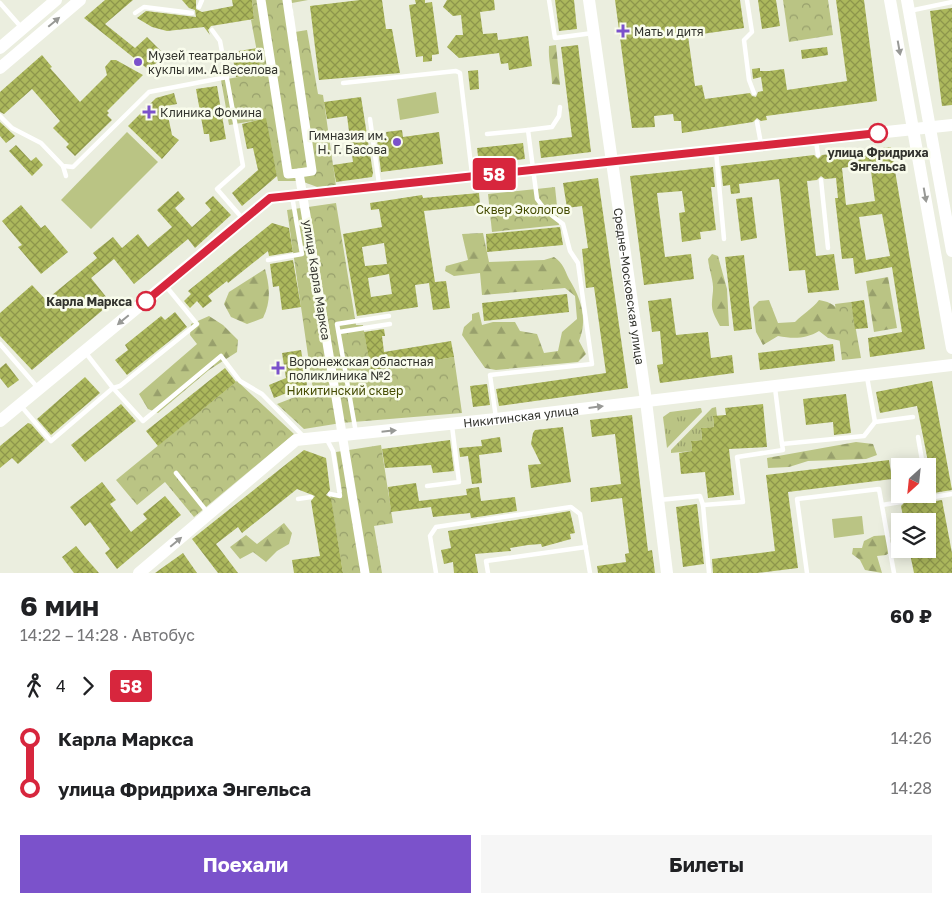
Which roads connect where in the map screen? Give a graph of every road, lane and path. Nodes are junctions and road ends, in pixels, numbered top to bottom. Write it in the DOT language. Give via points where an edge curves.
graph roads {
  1 [pos="56,0"];
  2 [pos="80,0"];
  3 [pos="202,0"];
  4 [pos="261,0"];
  5 [pos="287,0"];
  6 [pos="549,0"];
  7 [pos="589,0"];
  8 [pos="747,0"];
  9 [pos="890,0"];
  10 [pos="952,2"];
  11 [pos="0,3"];
  12 [pos="908,6"];
  13 [pos="199,7"];
  14 [pos="192,12"];
  15 [pos="135,13"];
  16 [pos="22,28"];
  17 [pos="212,30"];
  18 [pos="594,33"];
  19 [pos="2,43"];
  20 [pos="0,68"];
  21 [pos="227,77"];
  22 [pos="343,83"];
  23 [pos="754,93"];
  24 [pos="560,108"];
  25 [pos="0,116"];
  26 [pos="370,119"];
  27 [pos="757,122"];
  28 [pos="952,125"];
  29 [pos="930,127"];
  30 [pos="914,129"];
  31 [pos="528,130"];
  32 [pos="487,134"];
  33 [pos="816,139"];
  34 [pos="761,145"];
  35 [pos="716,150"];
  36 [pos="818,155"];
  37 [pos="612,160"];
  38 [pos="63,166"];
  39 [pos="533,170"];
  40 [pos="300,173"];
  41 [pos="66,176"];
  42 [pos="472,176"];
  43 [pos="820,180"];
  44 [pos="379,185"];
  45 [pos="297,194"];
  46 [pos="244,220"];
  47 [pos="724,239"];
  48 [pos="828,248"];
  49 [pos="952,252"];
  50 [pos="268,260"];
  51 [pos="165,285"];
  52 [pos="389,316"];
  53 [pos="390,324"];
  54 [pos="339,332"];
  55 [pos="0,344"];
  56 [pos="952,348"];
  57 [pos="85,351"];
  58 [pos="952,365"];
  59 [pos="867,375"];
  60 [pos="775,386"];
  61 [pos="114,388"];
  62 [pos="38,389"];
  63 [pos="646,402"];
  64 [pos="20,405"];
  65 [pos="913,417"];
  66 [pos="496,419"];
  67 [pos="0,421"];
  68 [pos="875,422"];
  69 [pos="452,424"];
  70 [pos="356,434"];
  71 [pos="343,435"];
  72 [pos="325,437"];
  73 [pos="918,437"];
  74 [pos="306,439"];
  75 [pos="782,444"];
  76 [pos="922,458"];
  77 [pos="176,473"];
  78 [pos="428,486"];
  79 [pos="330,494"];
  80 [pos="952,494"];
  81 [pos="936,495"];
  82 [pos="311,497"];
  83 [pos="298,499"];
  84 [pos="658,500"];
  85 [pos="894,503"];
  86 [pos="702,505"];
  87 [pos="882,505"];
  88 [pos="208,514"];
  89 [pos="586,547"];
  90 [pos="139,573"];
  91 [pos="365,573"];
  92 [pos="436,573"];
  93 [pos="488,573"];
  94 [pos="590,573"];
  95 [pos="667,573"];
  96 [pos="709,573"];
  97 [pos="806,573"];
  98 [pos="894,573"];
  1 -- 16 [label="street"];
  20 -- 2 [label="street, one-way"];
  3 -- 13 [label="lane"];
  4 -- 40 [label="street" via="288,174"];
  5 -- 40 [label="street" via="312,171"];
  6 -- 18 [label="lane" via="555,38"];
  7 -- 18 [label="street, Средне-Московская улица"];
  8 -- 23 [label="lane" via="752,32 744,40 749,80"];
  9 -- 30 [label="street, one-way"];
  10 -- 12 [label="lane"];
  11 -- 16 [label="lane"];
  12 -- 29 [label="street"];
  14 -- 15 [label="lane" via="144,7"];
  16 -- 19 [label="street"];
  17 -- 21 [label="lane" via="220,41"];
  18 -- 37 [label="street, Средне-Московская улица"];
  21 -- 38 [label="lane" via="149,92 73,167"];
  21 -- 46 [label="lane" via="243,166 217,189"];
  22 -- 42 [label="lane" via="460,73"];
  24 -- 31 [label="lane" via="552,127"];
  25 -- 38 [label="lane" via="12,128 41,143"];
  26 -- 44 [label="lane"];
  27 -- 34 [label="lane"];
  28 -- 29 [label="street"];
  29 -- 30 [label="street"];
  29 -- 49 [label="street"];
  30 -- 33 [label="street"];
  30 -- 56 [label="street, one-way"];
  31 -- 32 [label="lane"];
  31 -- 39 [label="lane"];
  33 -- 34 [label="street"];
  33 -- 36 [label="lane"];
  34 -- 35 [label="street"];
  35 -- 37 [label="street"];
  35 -- 47 [label="lane"];
  37 -- 39 [label="street"];
  37 -- 63 [label="street, Средне-Московская улица"];
  38 -- 41 [label="lane"];
  39 -- 42 [label="street"];
  39 -- 66 [label="lane" via="537,199 563,224 570,251 578,263 592,364 490,375"];
  40 -- 45 [label="street, улица Карла Маркса"];
  42 -- 44 [label="street"];
  43 -- 48 [label="lane"];
  44 -- 45 [label="street"];
  45 -- 46 [label="street" via="270,198"];
  45 -- 50 [label="lane" via="302,254"];
  45 -- 71 [label="street, улица Карла Маркса"];
  46 -- 51 [label="street"];
  51 -- 57 [label="street, one-way"];
  51 -- 61 [label="lane" via="197,324"];
  52 -- 54 [label="lane" via="337,324"];
  53 -- 54 [label="lane"];
  54 -- 70 [label="lane"];
  55 -- 62 [label="lane"];
  57 -- 61 [label="lane"];
  57 -- 62 [label="street"];
  58 -- 59 [label="street, Никитинская улица"];
  59 -- 60 [label="street, Никитинская улица"];
  59 -- 68 [label="lane"];
  60 -- 63 [label="street, Никитинская улица"];
  60 -- 75 [label="lane"];
  61 -- 64 [label="lane" via="51,441"];
  61 -- 74 [label="lane" via="143,421 221,356 240,381 262,394"];
  62 -- 64 [label="street"];
  66 -- 63 [label="street, Никитинская улица, one-way"];
  63 -- 84 [label="street, Средне-Московская улица"];
  64 -- 67 [label="street"];
  65 -- 68 [label="lane"];
  66 -- 69 [label="street, Никитинская улица"];
  68 -- 75 [label="lane" via="864,436"];
  70 -- 69 [label="street, Никитинская улица, one-way"];
  69 -- 78 [label="lane" via="459,482"];
  70 -- 71 [label="street, Никитинская улица"];
  71 -- 72 [label="street, Никитинская улица"];
  71 -- 91 [label="street, улица Карла Маркса"];
  72 -- 74 [label="street, Никитинская улица"];
  72 -- 79 [label="lane" via="333,451 340,496"];
  73 -- 76 [label="lane"];
  74 -- 88 [label="street, Никитинская улица" via="296,440"];
  75 -- 86 [label="lane" via="783,450 737,457 743,502"];
  77 -- 88 [label="lane"];
  80 -- 81 [label="lane"];
  82 -- 83 [label="lane"];
  84 -- 86 [label="lane" via="700,496"];
  84 -- 95 [label="street, Средне-Московская улица"];
  85 -- 87 [label="lane"];
  86 -- 96 [label="lane"];
  87 -- 97 [label="lane" via="879,489 798,499"];
  87 -- 98 [label="lane"];
  90 -- 88 [label="street, Никитинская улица, one-way"];
  89 -- 92 [label="lane" via="580,514 571,507 436,527 430,536"];
  89 -- 93 [label="lane" via="486,561"];
  89 -- 94 [label="lane"];
}
